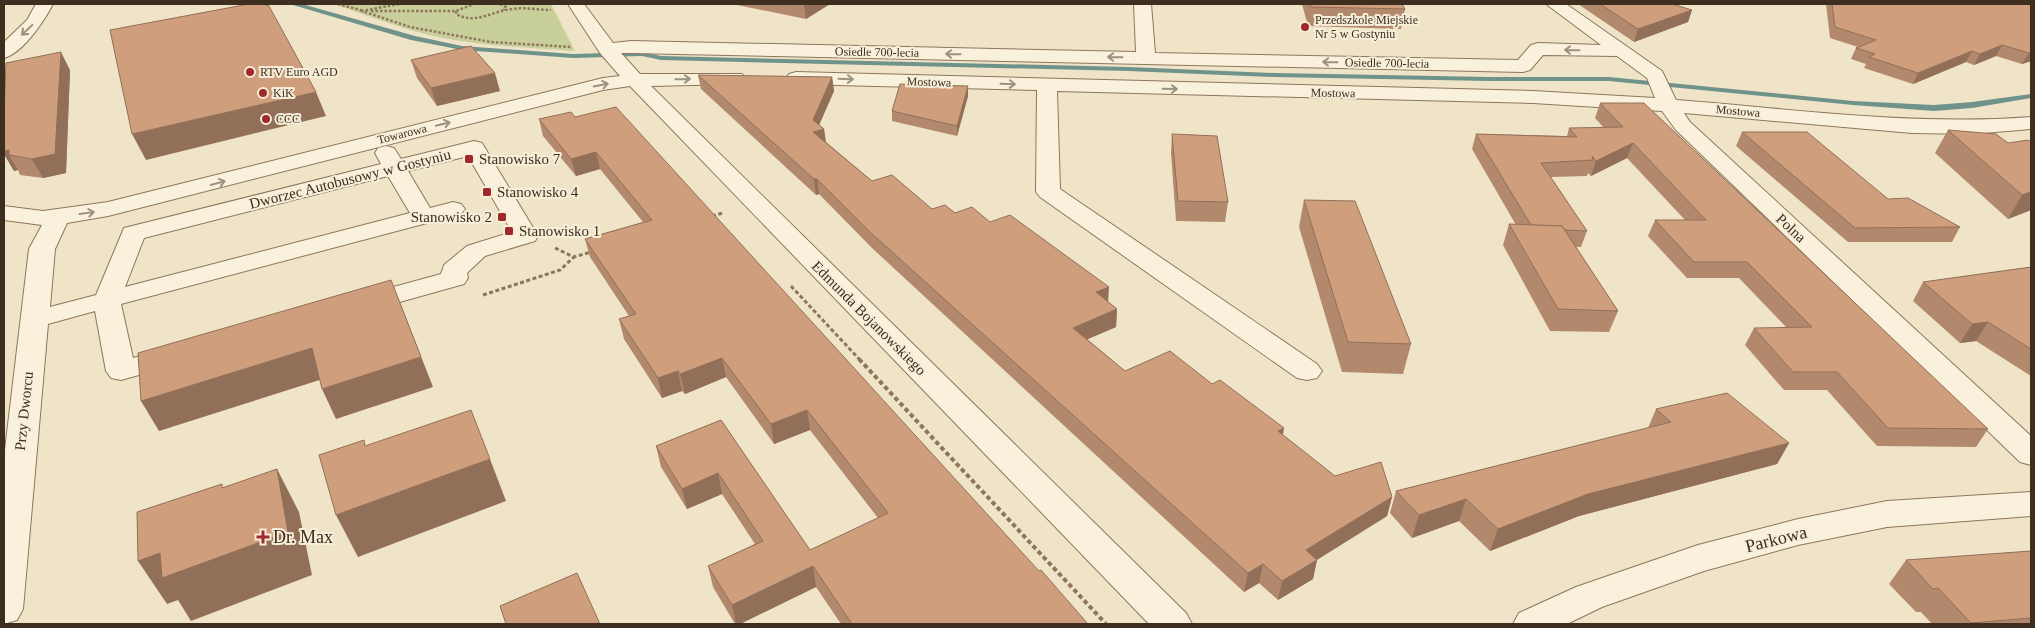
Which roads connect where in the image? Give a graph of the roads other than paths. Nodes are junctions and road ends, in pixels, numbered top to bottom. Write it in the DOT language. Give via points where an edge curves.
graph roads {
  1 [pos="44,4"];
  2 [pos="576,4"];
  3 [pos="1143,4"];
  4 [pos="1555,4"];
  5 [pos="1621,51"];
  6 [pos="4,52"];
  7 [pos="1146,58"];
  8 [pos="620,64"];
  9 [pos="1047,85"];
  10 [pos="1667,101"];
  11 [pos="2031,123"];
  12 [pos="1964,128"];
  13 [pos="385,139"];
  14 [pos="2005,148"];
  15 [pos="394,168"];
  16 [pos="453,209"];
  17 [pos="4,214"];
  18 [pos="58,217"];
  19 [pos="424,217"];
  20 [pos="107,300"];
  21 [pos="34,319"];
  22 [pos="1307,371"];
  23 [pos="2031,454"];
  24 [pos="2031,504"];
  25 [pos="4,609"];
  26 [pos="1173,624"];
  27 [pos="1532,624"];
  1 -- 6 [label="street, one-way" via="34,23"];
  2 -- 8 [label="street, Edmunda Bojanowskiego"];
  3 -- 7 [label="street"];
  4 -- 5 [label="street, Polna"];
  5 -- 7 [label="street, Osiedle 700-lecia, one-way" via="1538,49 1523,66"];
  5 -- 10 [label="street, Polna" via="1655,75"];
  7 -- 8 [label="street, Osiedle 700-lecia, one-way" via="631,47"];
  8 -- 9 [label="street, Mostowa, one-way" via="765,78"];
  13 -- 8 [label="street, Towarowa, one-way" via="564,93"];
  8 -- 26 [label="street, Edmunda Bojanowskiego"];
  9 -- 10 [label="street, Mostowa, one-way"];
  9 -- 22 [label="street" via="1048,192"];
  10 -- 12 [label="street, Mostowa" via="1893,125"];
  10 -- 23 [label="street, Polna" via="1683,126"];
  11 -- 12 [label="street, Mostowa"];
  12 -- 14 [label="street"];
  13 -- 15 [label="street" via="384,149"];
  18 -- 13 [label="street, Towarowa, one-way" via="171,195"];
  15 -- 19 [label="street"];
  15 -- 20 [label="street, Dworzec Autobusowy w Gostyniu" via="133,233"];
  15 -- 20 [label="street, Dworzec Autobusowy w Gostyniu" via="474,148 526,236 476,250 453,271 455,278 121,371"];
  16 -- 19 [label="street"];
  17 -- 18 [label="street"];
  18 -- 21 [label="street, Przy Dworcu" via="42,249"];
  19 -- 20 [label="street"];
  20 -- 21 [label="street"];
  21 -- 25 [label="street, Przy Dworcu"];
  24 -- 27 [label="street, Parkowa" via="1887,514 1798,532 1698,559 1589,597"];
}
